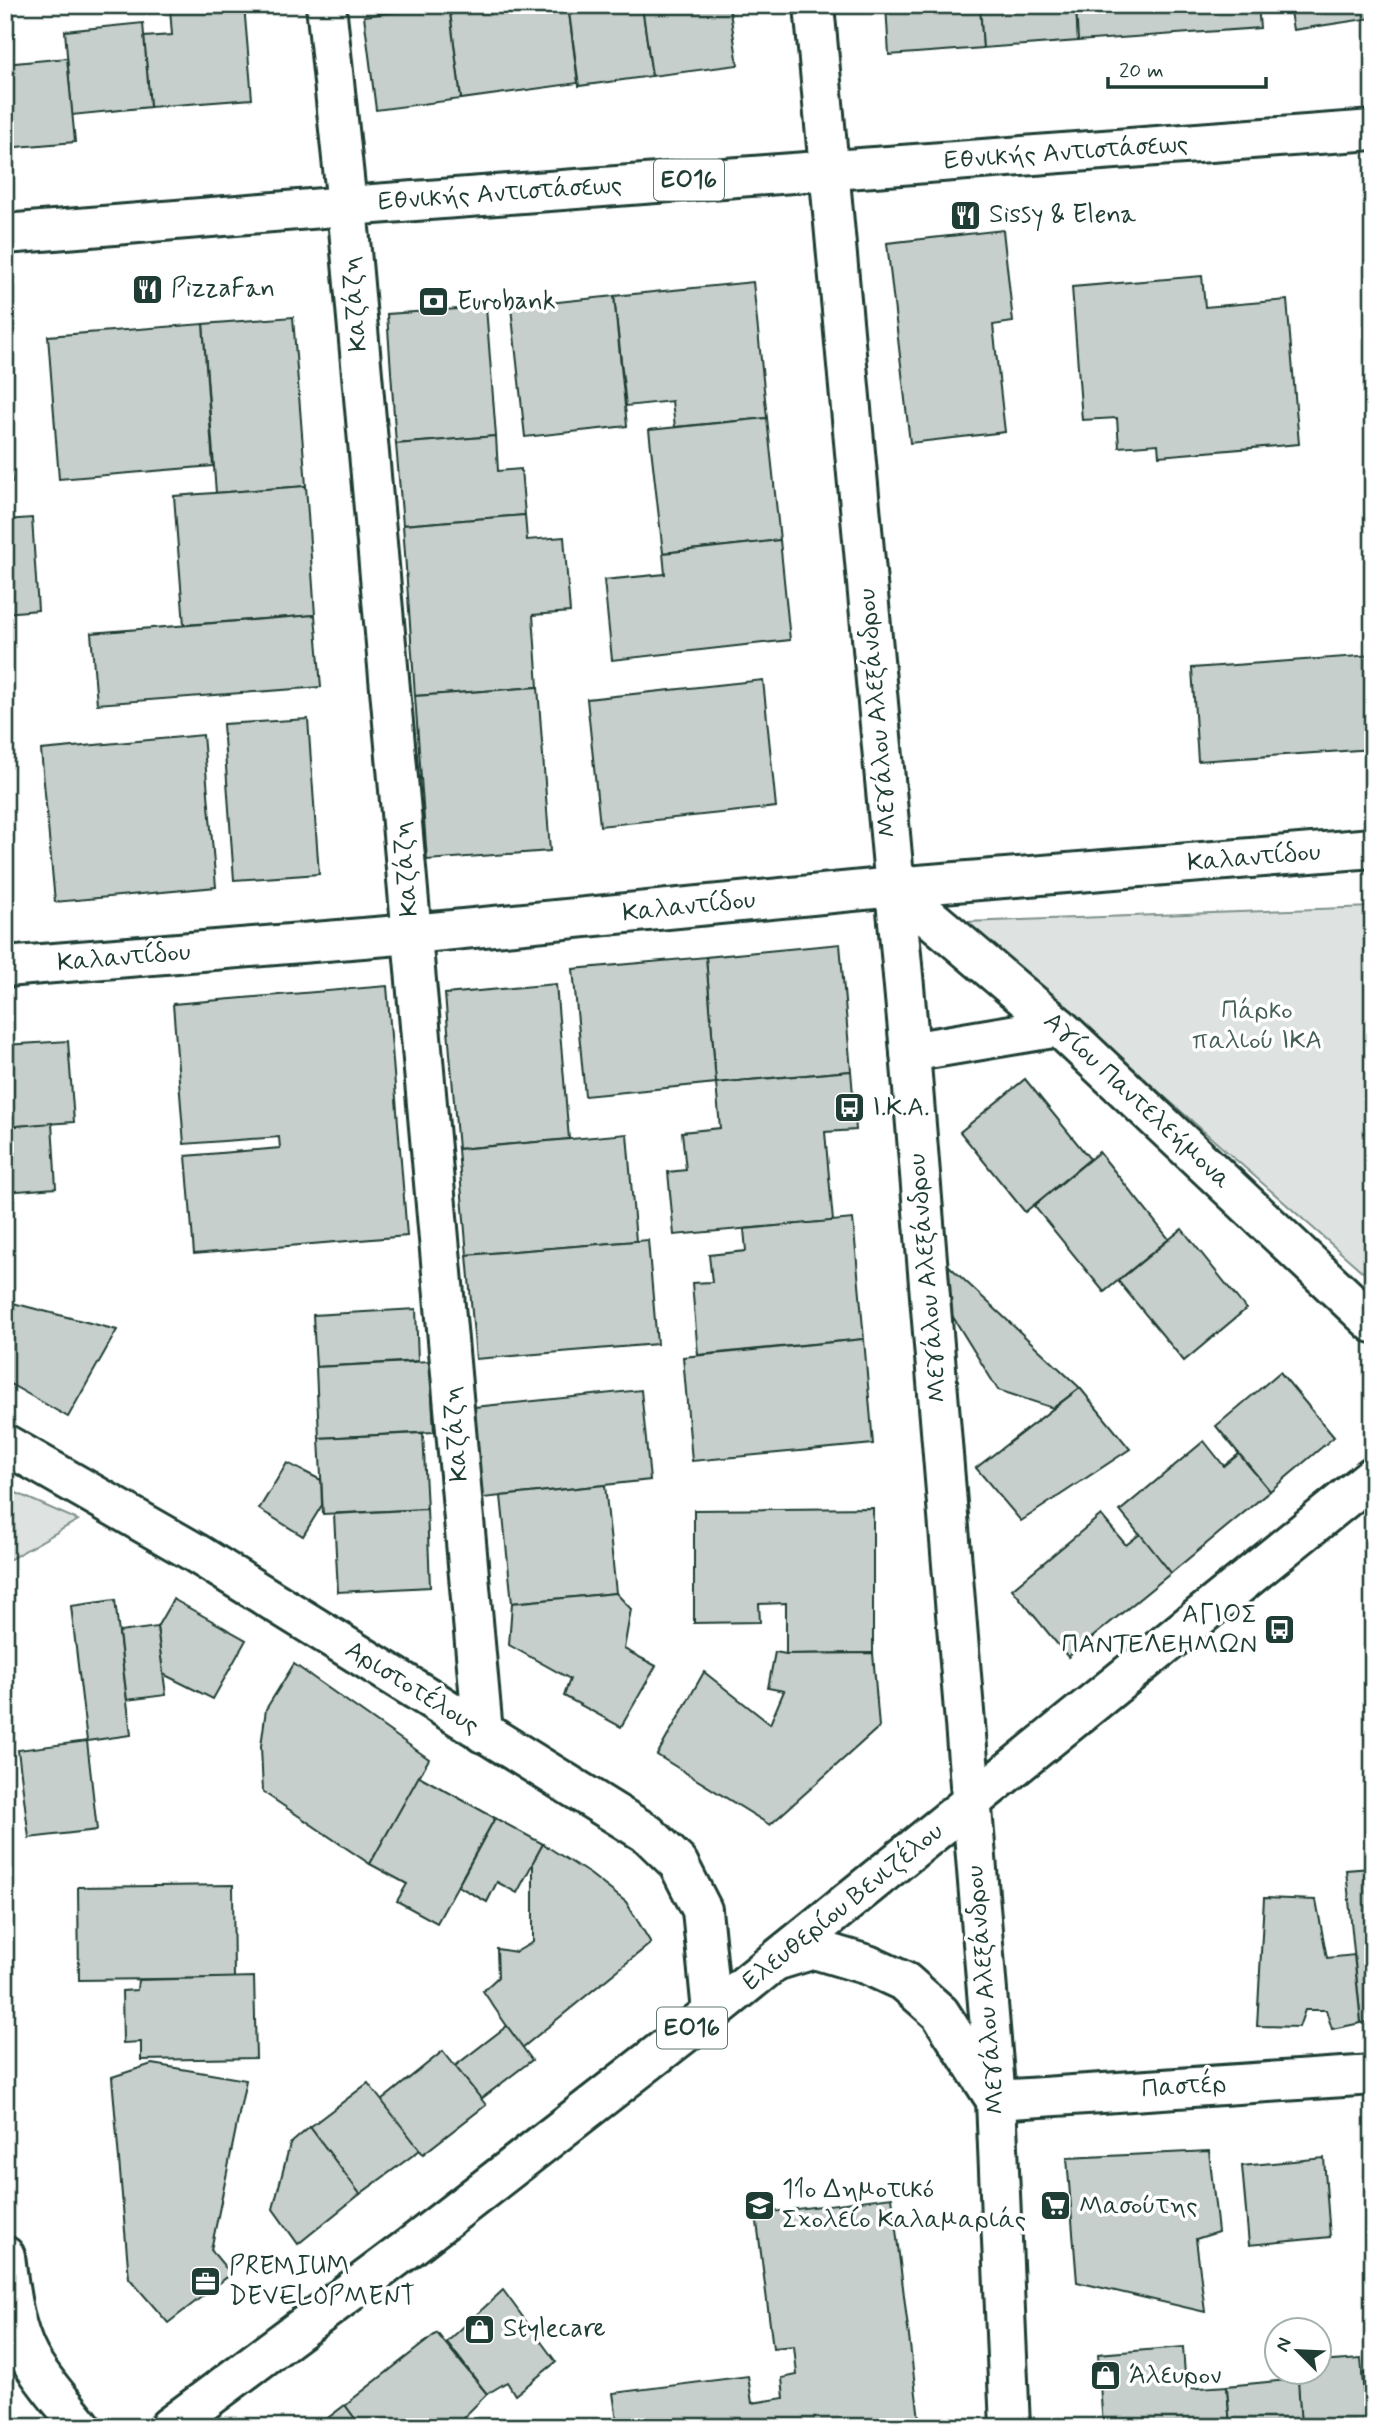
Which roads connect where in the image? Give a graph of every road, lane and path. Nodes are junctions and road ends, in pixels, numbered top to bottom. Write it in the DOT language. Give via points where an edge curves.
graph roads {
  1 [pos="326,5"];
  2 [pos="814,5"];
  3 [pos="1373,130"];
  4 [pos="831,170"];
  5 [pos="347,206"];
  6 [pos="5,234"];
  7 [pos="1373,848"];
  8 [pos="894,887"];
  9 [pos="412,934"];
  10 [pos="5,967"];
  11 [pos="1059,1027"];
  12 [pos="910,1052"];
  13 [pos="1373,1323"];
  14 [pos="5,1444"];
  15 [pos="1373,1476"];
  16 [pos="483,1733"];
  17 [pos="970,1804"];
  18 [pos="775,1961"];
  19 [pos="712,2012"];
  20 [pos="1373,2075"];
  21 [pos="996,2100"];
  22 [pos="5,2256"];
  23 [pos="82,2427"];
  24 [pos="169,2427"];
  25 [pos="1010,2427"];
  1 -- 5 [label="main road, Καζάζη"];
  2 -- 4 [label="main road, Μεγάλου Αλεξάνδρου"];
  3 -- 4 [label="main road, Εθνικής Αντιστάσεως / ΕΟ16"];
  4 -- 5 [label="main road, Εθνικής Αντιστάσεως / ΕΟ16"];
  4 -- 8 [label="main road, Μεγάλου Αλεξάνδρου"];
  5 -- 6 [label="main road, Εθνικής Αντιστάσεως / ΕΟ16"];
  5 -- 9 [label="main road, Καζάζη"];
  7 -- 8 [label="main road, Καλαντίδου"];
  8 -- 9 [label="main road, Καλαντίδου"];
  8 -- 11 [label="main road, Αγίου Παντελεήμονα"];
  8 -- 12 [label="main road, Μεγάλου Αλεξάνδρου"];
  9 -- 10 [label="main road, Καλαντίδου"];
  9 -- 16 [label="main road, Καζάζη"];
  11 -- 12 [label="main road"];
  11 -- 13 [label="main road, Αγίου Παντελεήμονα"];
  12 -- 17 [label="main road, Μεγάλου Αλεξάνδρου"];
  14 -- 16 [label="main road, Αριστοτέλους" via="194,1552"];
  15 -- 17 [label="main road, Ελευθερίου Βενιζέλου / ΕΟ16"];
  16 -- 19 [label="main road, Αριστοτέλους" via="648,1833 678,1863 702,1910"];
  17 -- 18 [label="main road, Ελευθερίου Βενιζέλου / ΕΟ16"];
  17 -- 21 [label="main road, Μεγάλου Αλεξάνδρου"];
  18 -- 19 [label="main road, Ελευθερίου Βενιζέλου / ΕΟ16"];
  18 -- 21 [label="main road" via="814,1949 905,1982 940,2013"];
  19 -- 24 [label="main road, Ελευθερίου Βενιζέλου / ΕΟ16"];
  20 -- 21 [label="main road, Παστέρ"];
  21 -- 25 [label="main road, Μεγάλου Αλεξάνδρου"];
  22 -- 23 [label="main road" via="14,2313 28,2355"];
}
